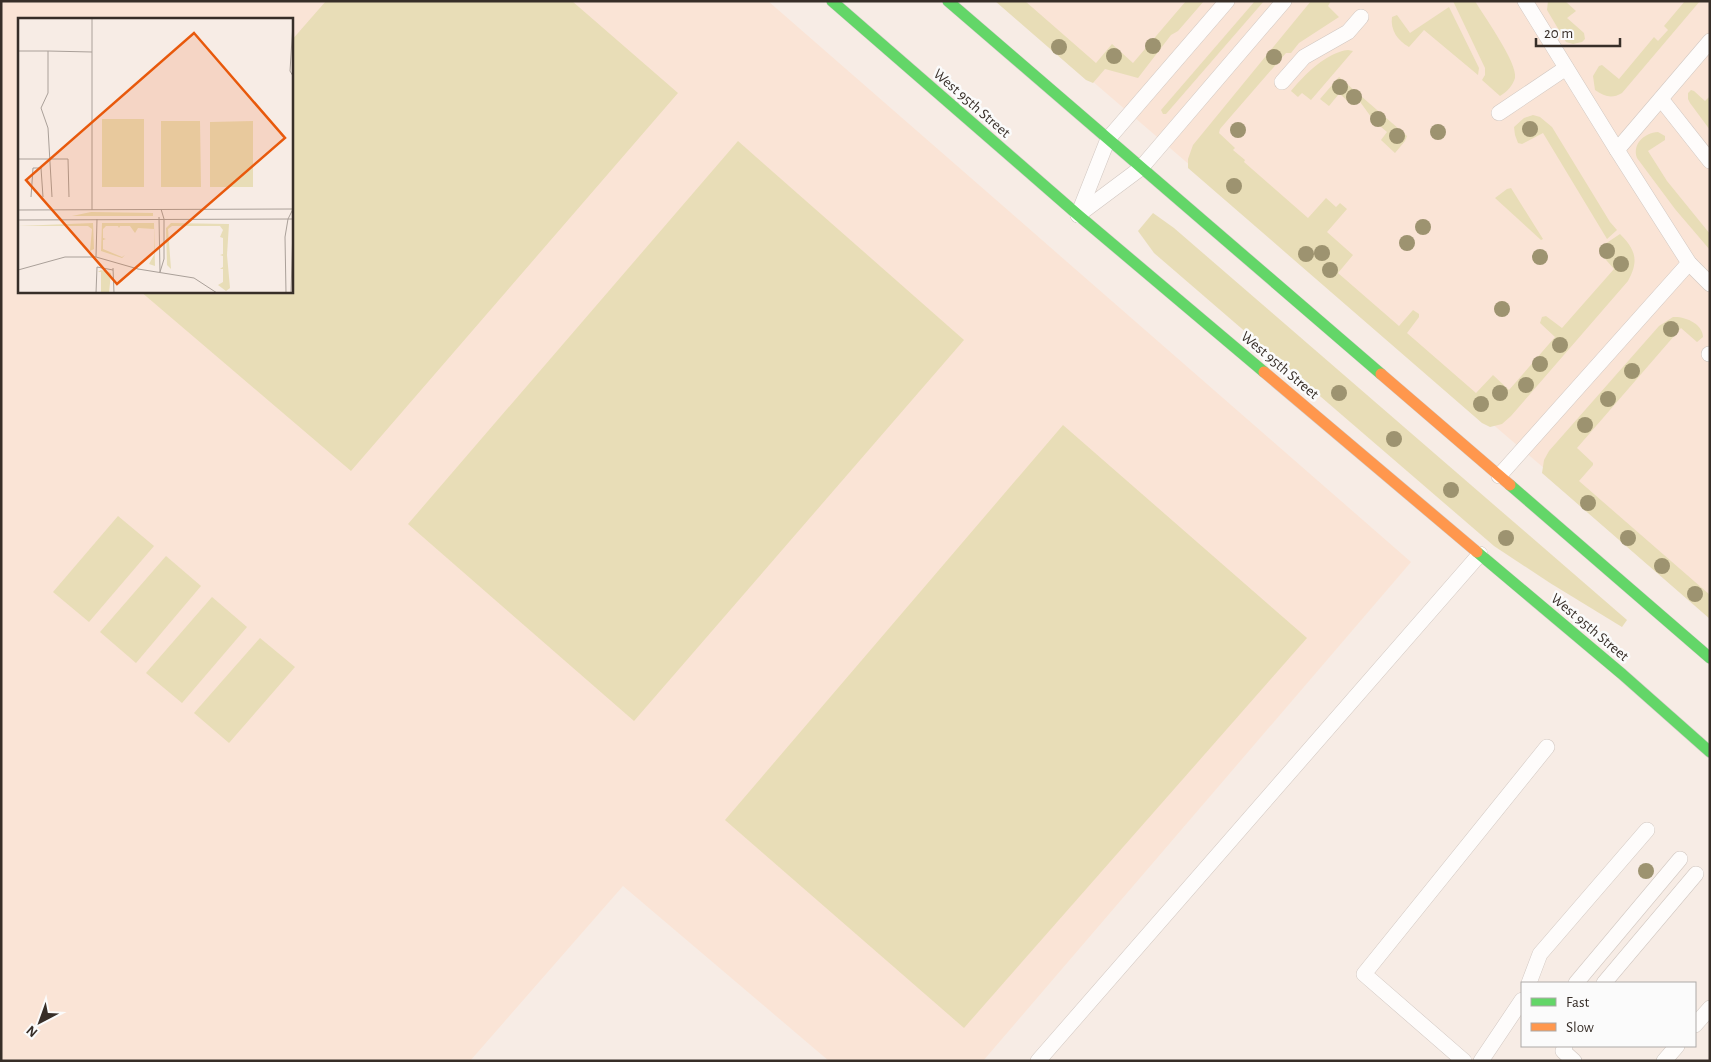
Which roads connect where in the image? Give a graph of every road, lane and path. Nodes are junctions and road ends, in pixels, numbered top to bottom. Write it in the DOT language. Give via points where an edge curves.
graph roads {
  1 [pos="832,1"];
  2 [pos="948,1"];
  3 [pos="1227,1"];
  4 [pos="1284,1"];
  5 [pos="1525,1"];
  6 [pos="1361,17"];
  7 [pos="1710,41"];
  8 [pos="1566,68"];
  9 [pos="1282,82"];
  10 [pos="1661,99"];
  11 [pos="1499,113"];
  12 [pos="1108,139"];
  13 [pos="1617,150"];
  14 [pos="1710,161"];
  15 [pos="1141,168"];
  16 [pos="1078,215"];
  17 [pos="1689,263"];
  18 [pos="1710,284"];
  19 [pos="1499,476"];
  20 [pos="1480,554"];
  21 [pos="1710,658"];
  22 [pos="1547,746"];
  23 [pos="1710,752"];
  24 [pos="1647,830"];
  25 [pos="1680,859"];
  26 [pos="1696,874"];
  27 [pos="1529,982"];
  28 [pos="1577,982"];
  29 [pos="1605,982"];
  30 [pos="1521,1001"];
  31 [pos="1710,1008"];
  32 [pos="1696,1024"];
  33 [pos="1676,1047"];
  34 [pos="1038,1061"];
  35 [pos="1464,1061"];
  36 [pos="1481,1061"];
  37 [pos="1664,1061"];
  1 -- 16 [label="main road, West 95th Street"];
  2 -- 12 [label="main road"];
  3 -- 12 [label="lane"];
  4 -- 15 [label="lane"];
  5 -- 8 [label="lane"];
  6 -- 9 [label="lane" via="1348,32 1304,57"];
  7 -- 10 [label="lane"];
  8 -- 11 [label="lane"];
  8 -- 13 [label="lane"];
  10 -- 13 [label="lane"];
  10 -- 14 [label="lane"];
  12 -- 15 [label="main road"];
  12 -- 16 [label="lane"];
  13 -- 17 [label="lane"];
  15 -- 16 [label="lane"];
  15 -- 19 [label="main road"];
  16 -- 20 [label="main road, West 95th Street"];
  17 -- 18 [label="lane"];
  17 -- 19 [label="lane"];
  19 -- 21 [label="main road"];
  20 -- 23 [label="main road, West 95th Street"];
  20 -- 34 [label="lane"];
  22 -- 35 [label="lane" via="1364,974"];
  24 -- 27 [label="lane" via="1540,954"];
  25 -- 28 [label="lane"];
  26 -- 29 [label="lane"];
  30 -- 36 [label="lane"];
  31 -- 32 [label="lane"];
  33 -- 37 [label="lane"];
}
